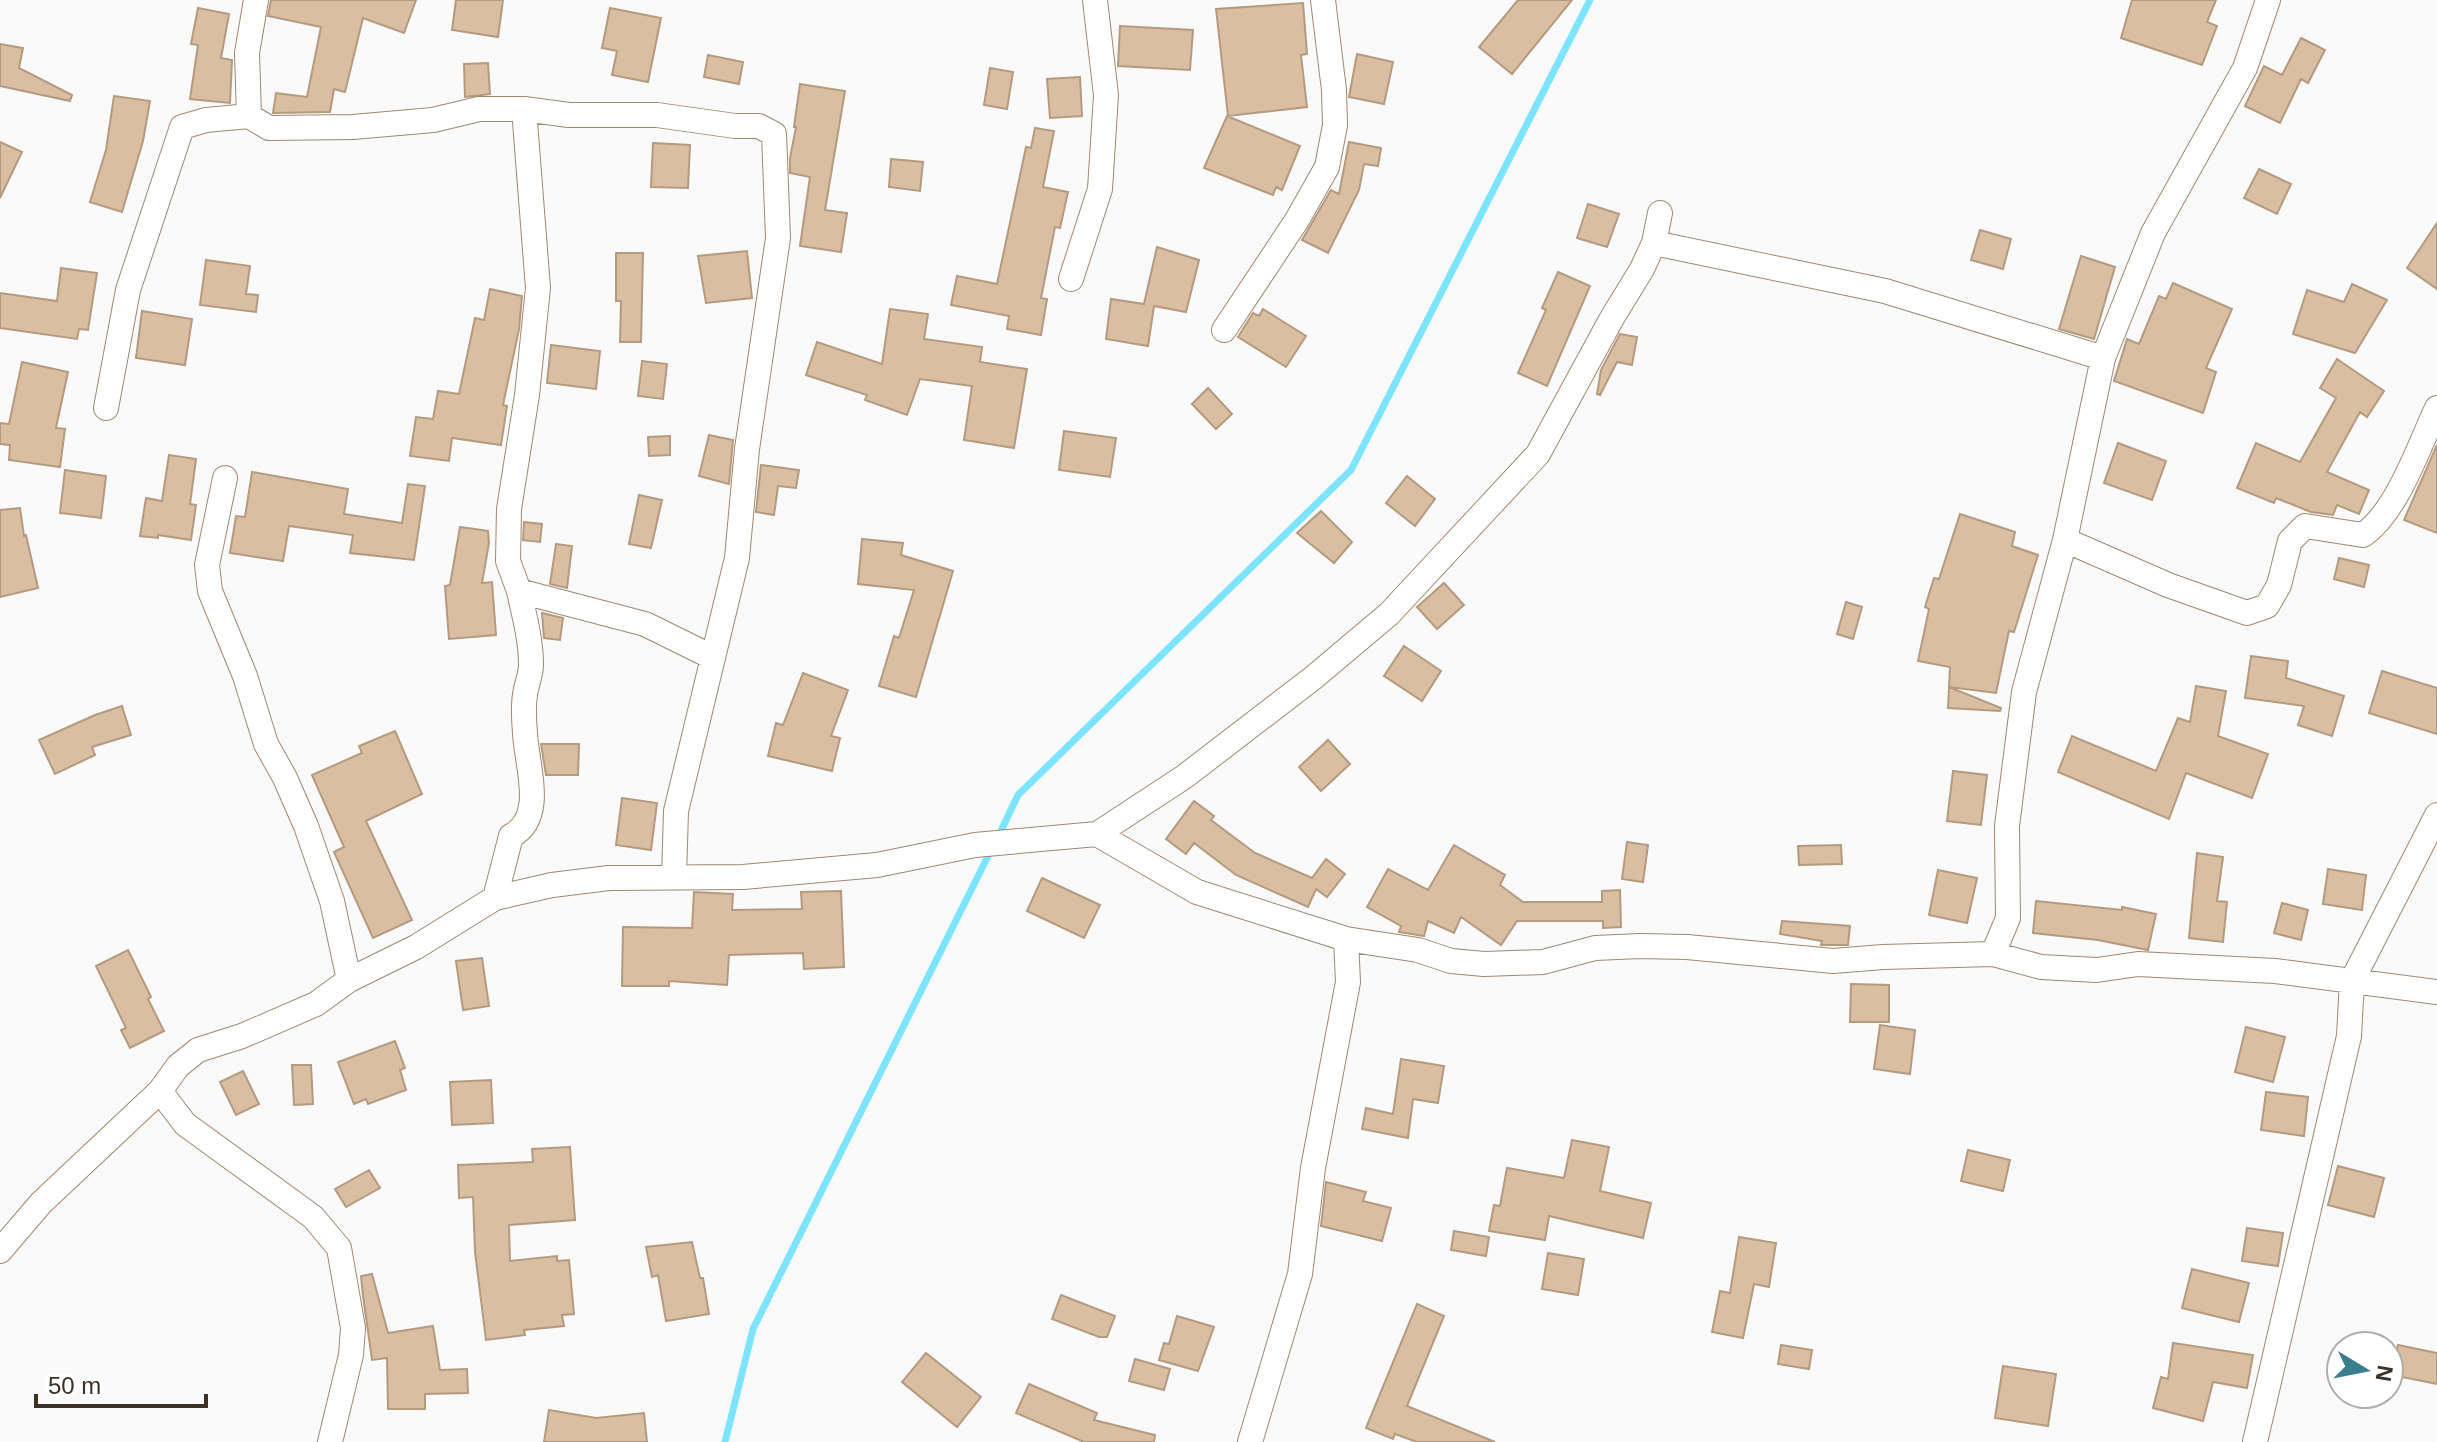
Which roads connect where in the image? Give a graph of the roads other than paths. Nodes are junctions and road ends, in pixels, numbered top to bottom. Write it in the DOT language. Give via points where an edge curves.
graph roads {
  1 [pos="256,0"];
  2 [pos="1095,0"];
  3 [pos="1323,0"];
  4 [pos="2268,0"];
  5 [pos="524,109"];
  6 [pos="249,116"];
  7 [pos="1660,213"];
  8 [pos="1654,243"];
  9 [pos="1071,279"];
  10 [pos="1224,330"];
  11 [pos="2103,358"];
  12 [pos="106,408"];
  13 [pos="2437,408"];
  14 [pos="225,478"];
  15 [pos="2065,540"];
  16 [pos="519,591"];
  17 [pos="712,657"];
  18 [pos="2437,815"];
  19 [pos="1097,834"];
  20 [pos="674,877"];
  21 [pos="495,898"];
  22 [pos="1346,939"];
  23 [pos="1993,954"];
  24 [pos="349,980"];
  25 [pos="2352,981"];
  26 [pos="2437,992"];
  27 [pos="160,1091"];
  28 [pos="0,1251"];
  29 [pos="330,1442"];
  30 [pos="1250,1442"];
  31 [pos="2255,1442"];
  1 -- 6 [label="street" via="247,53"];
  2 -- 9 [label="street" via="1106,95 1100,189"];
  3 -- 10 [label="street" via="1335,125 1327,167"];
  4 -- 11 [label="street" via="2245,68 2153,233"];
  5 -- 6 [label="street" via="479,109 433,120 353,127 269,128"];
  5 -- 16 [label="street" via="538,288 509,509 508,561"];
  5 -- 17 [label="street" via="657,115 759,126 774,134 778,238 737,558"];
  6 -- 12 [label="street" via="182,127 128,290"];
  7 -- 8 [label="street"];
  8 -- 11 [label="street" via="1885,291"];
  8 -- 19 [label="street" via="1538,454 1389,614 1184,777"];
  11 -- 15 [label="street"];
  13 -- 15 [label="street" via="2377,526 2363,535 2305,526 2290,541 2279,585 2267,606 2247,613"];
  14 -- 24 [label="street" via="207,565 210,591 266,744 306,826 338,922"];
  15 -- 23 [label="street" via="2024,692 2007,826 2008,918"];
  16 -- 17 [label="street" via="645,624"];
  16 -- 21 [label="street" via="529,637 524,736 532,784 527,822 511,836"];
  17 -- 20 [label="street" via="676,811"];
  18 -- 25 [label="street"];
  19 -- 20 [label="street" via="975,845 877,865 743,877"];
  19 -- 22 [label="street" via="1197,892"];
  20 -- 21 [label="street" via="552,885"];
  21 -- 24 [label="street" via="416,947"];
  22 -- 23 [label="street" via="1484,964 1543,962 1595,948 1640,946 1833,961"];
  22 -- 30 [label="street" via="1348,982 1313,1168 1300,1274"];
  23 -- 25 [label="street" via="2041,967 2097,970 2138,964"];
  24 -- 27 [label="street" via="316,1004 198,1050"];
  25 -- 26 [label="street"];
  25 -- 31 [label="street" via="2349,1036"];
  27 -- 28 [label="street" via="41,1203"];
  27 -- 29 [label="street" via="185,1124 313,1217 339,1248 353,1328"];
}
